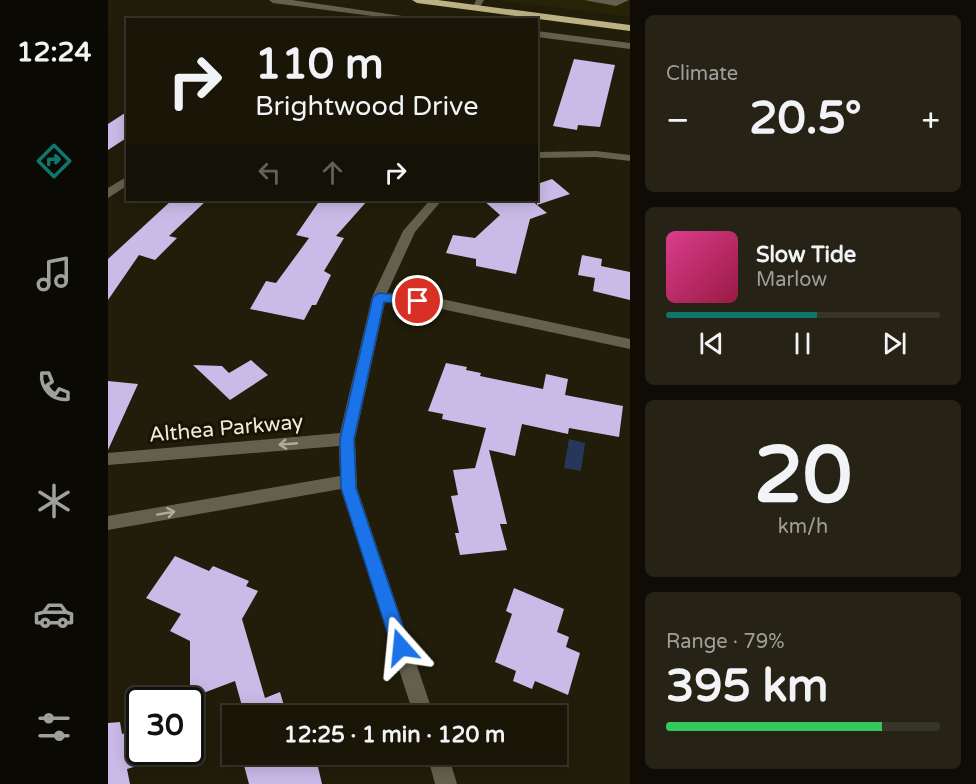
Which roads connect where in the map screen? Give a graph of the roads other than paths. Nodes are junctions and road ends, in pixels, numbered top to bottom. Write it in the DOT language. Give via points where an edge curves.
graph roads {
  1 [pos="273,0"];
  2 [pos="417,0"];
  3 [pos="588,0"];
  4 [pos="625,0"];
  5 [pos="437,1"];
  6 [pos="477,4"];
  7 [pos="334,8"];
  8 [pos="325,18"];
  9 [pos="411,18"];
  10 [pos="630,28"];
  11 [pos="538,34"];
  12 [pos="630,46"];
  13 [pos="538,155"];
  14 [pos="630,158"];
  15 [pos="126,180"];
  16 [pos="108,194"];
  17 [pos="435,201"];
  18 [pos="379,297"];
  19 [pos="630,344"];
  20 [pos="347,439"];
  21 [pos="108,459"];
  22 [pos="348,481"];
  23 [pos="108,523"];
  24 [pos="420,705"];
  25 [pos="440,765"];
  26 [pos="446,784"];
  1 -- 7 [label="street"];
  2 -- 5 [label="highway"];
  3 -- 4 [label="lane" via="616,4"];
  5 -- 6 [label="highway"];
  6 -- 10 [label="highway"];
  7 -- 8 [label="street"];
  7 -- 9 [label="street"];
  11 -- 12 [label="street"];
  13 -- 14 [label="street"];
  15 -- 16 [label="street"];
  17 -- 18 [label="street" via="409,231"];
  18 -- 19 [label="street" via="437,303"];
  18 -- 20 [label="street"];
  20 -- 21 [label="street, Althea Parkway, one-way"];
  20 -- 22 [label="street"];
  23 -- 22 [label="street, one-way"];
  22 -- 24 [label="street"];
  25 -- 26 [label="street"];
}
